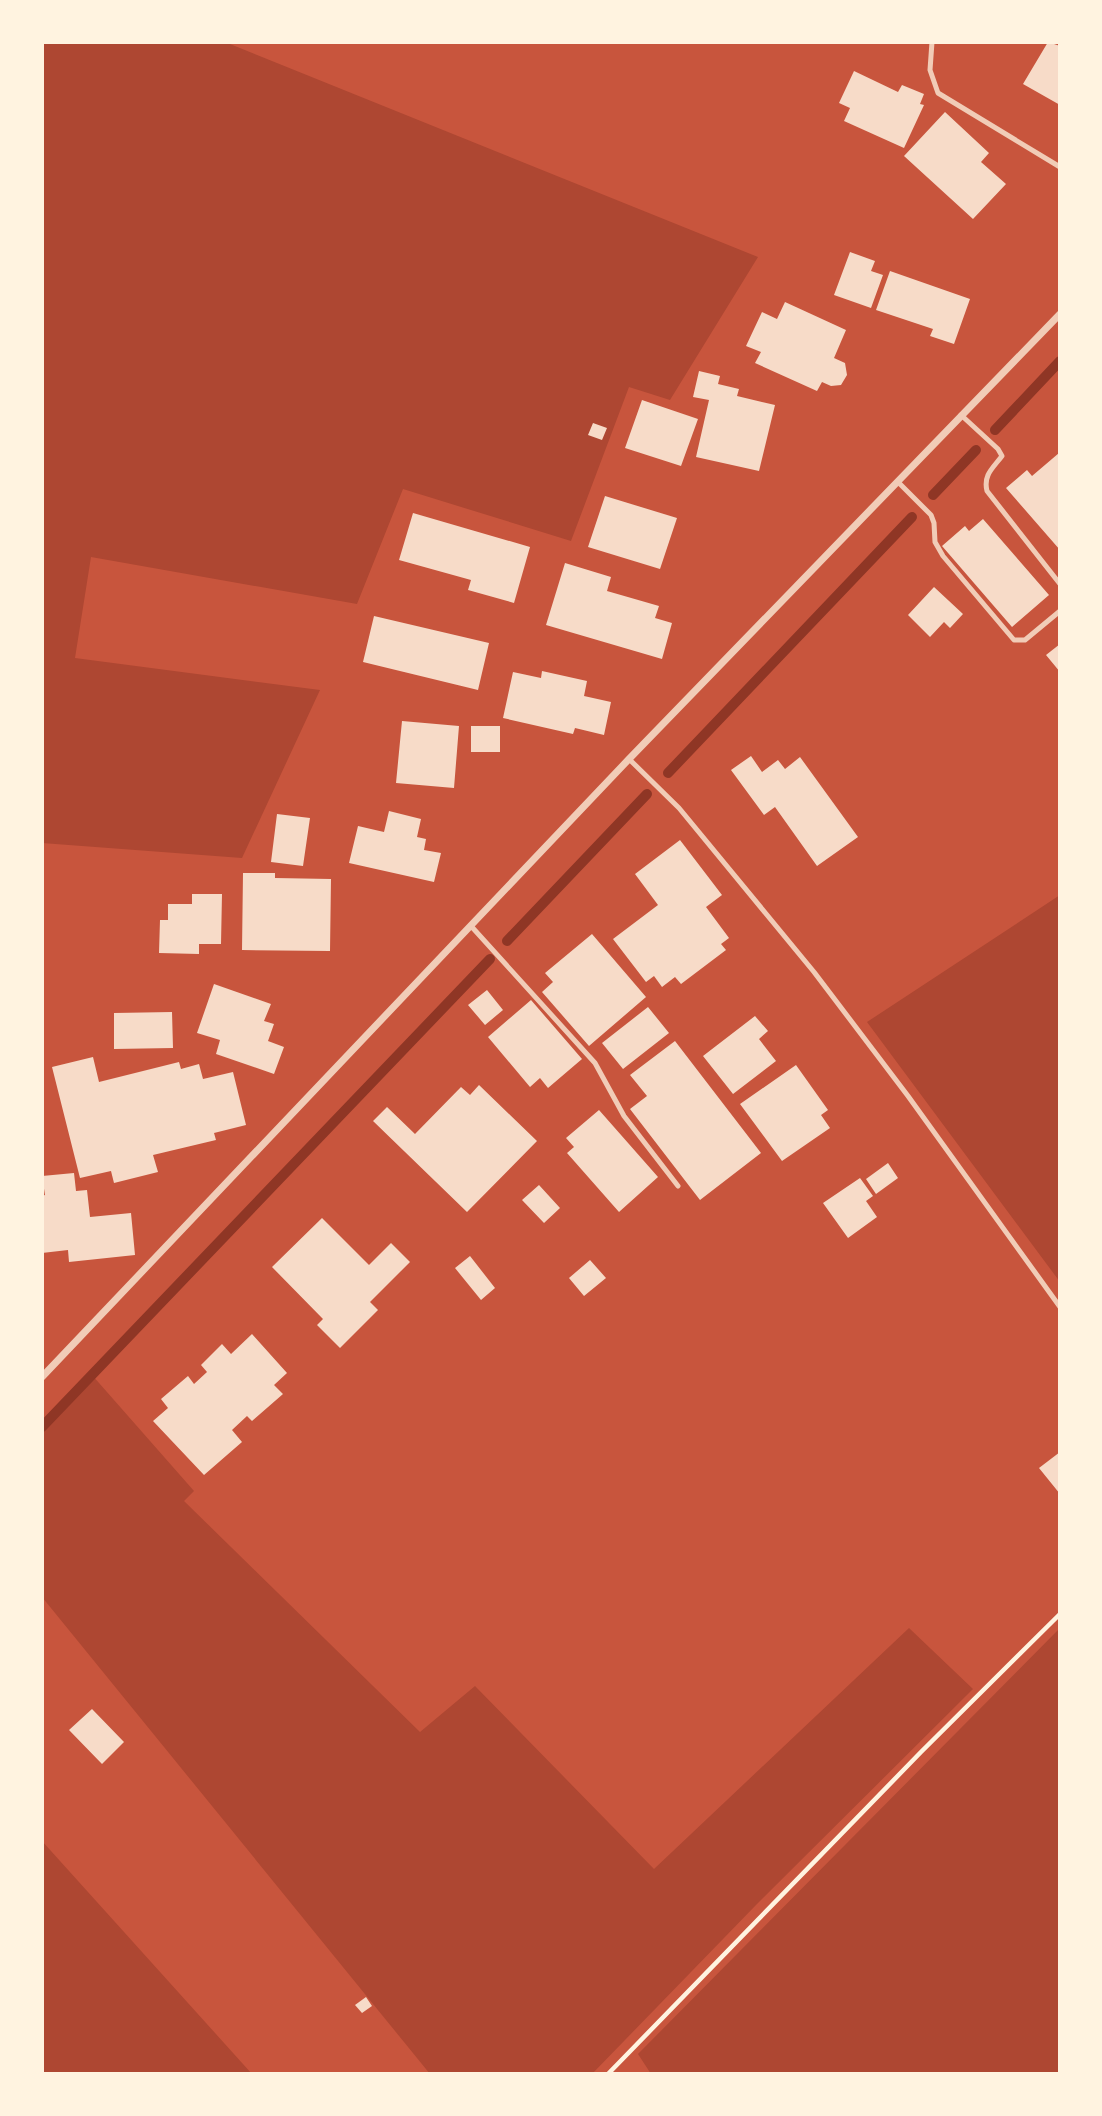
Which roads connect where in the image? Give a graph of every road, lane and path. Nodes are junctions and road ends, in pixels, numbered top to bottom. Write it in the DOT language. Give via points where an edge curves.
graph roads {
  1 [pos="932,42"];
  2 [pos="1060,167"];
  3 [pos="1060,314"];
  4 [pos="961,415"];
  5 [pos="898,482"];
  6 [pos="1060,584"];
  7 [pos="1060,611"];
  8 [pos="629,759"];
  9 [pos="471,926"];
  10 [pos="678,1186"];
  11 [pos="1060,1307"];
  12 [pos="42,1377"];
  13 [pos="1060,1614"];
  14 [pos="608,2074"];
  1 -- 2 [label="lane" via="930,70 938,93"];
  3 -- 4 [label="street"];
  4 -- 5 [label="street"];
  4 -- 6 [label="lane" via="1002,456 985,481 990,496"];
  5 -- 7 [label="lane" via="931,515 935,542 943,556 1014,640 1025,640"];
  5 -- 8 [label="street"];
  8 -- 9 [label="street"];
  8 -- 11 [label="lane" via="679,808 814,972"];
  9 -- 10 [label="lane" via="595,1063 624,1115"];
  9 -- 12 [label="street"];
  13 -- 14 [label="path"];
}
